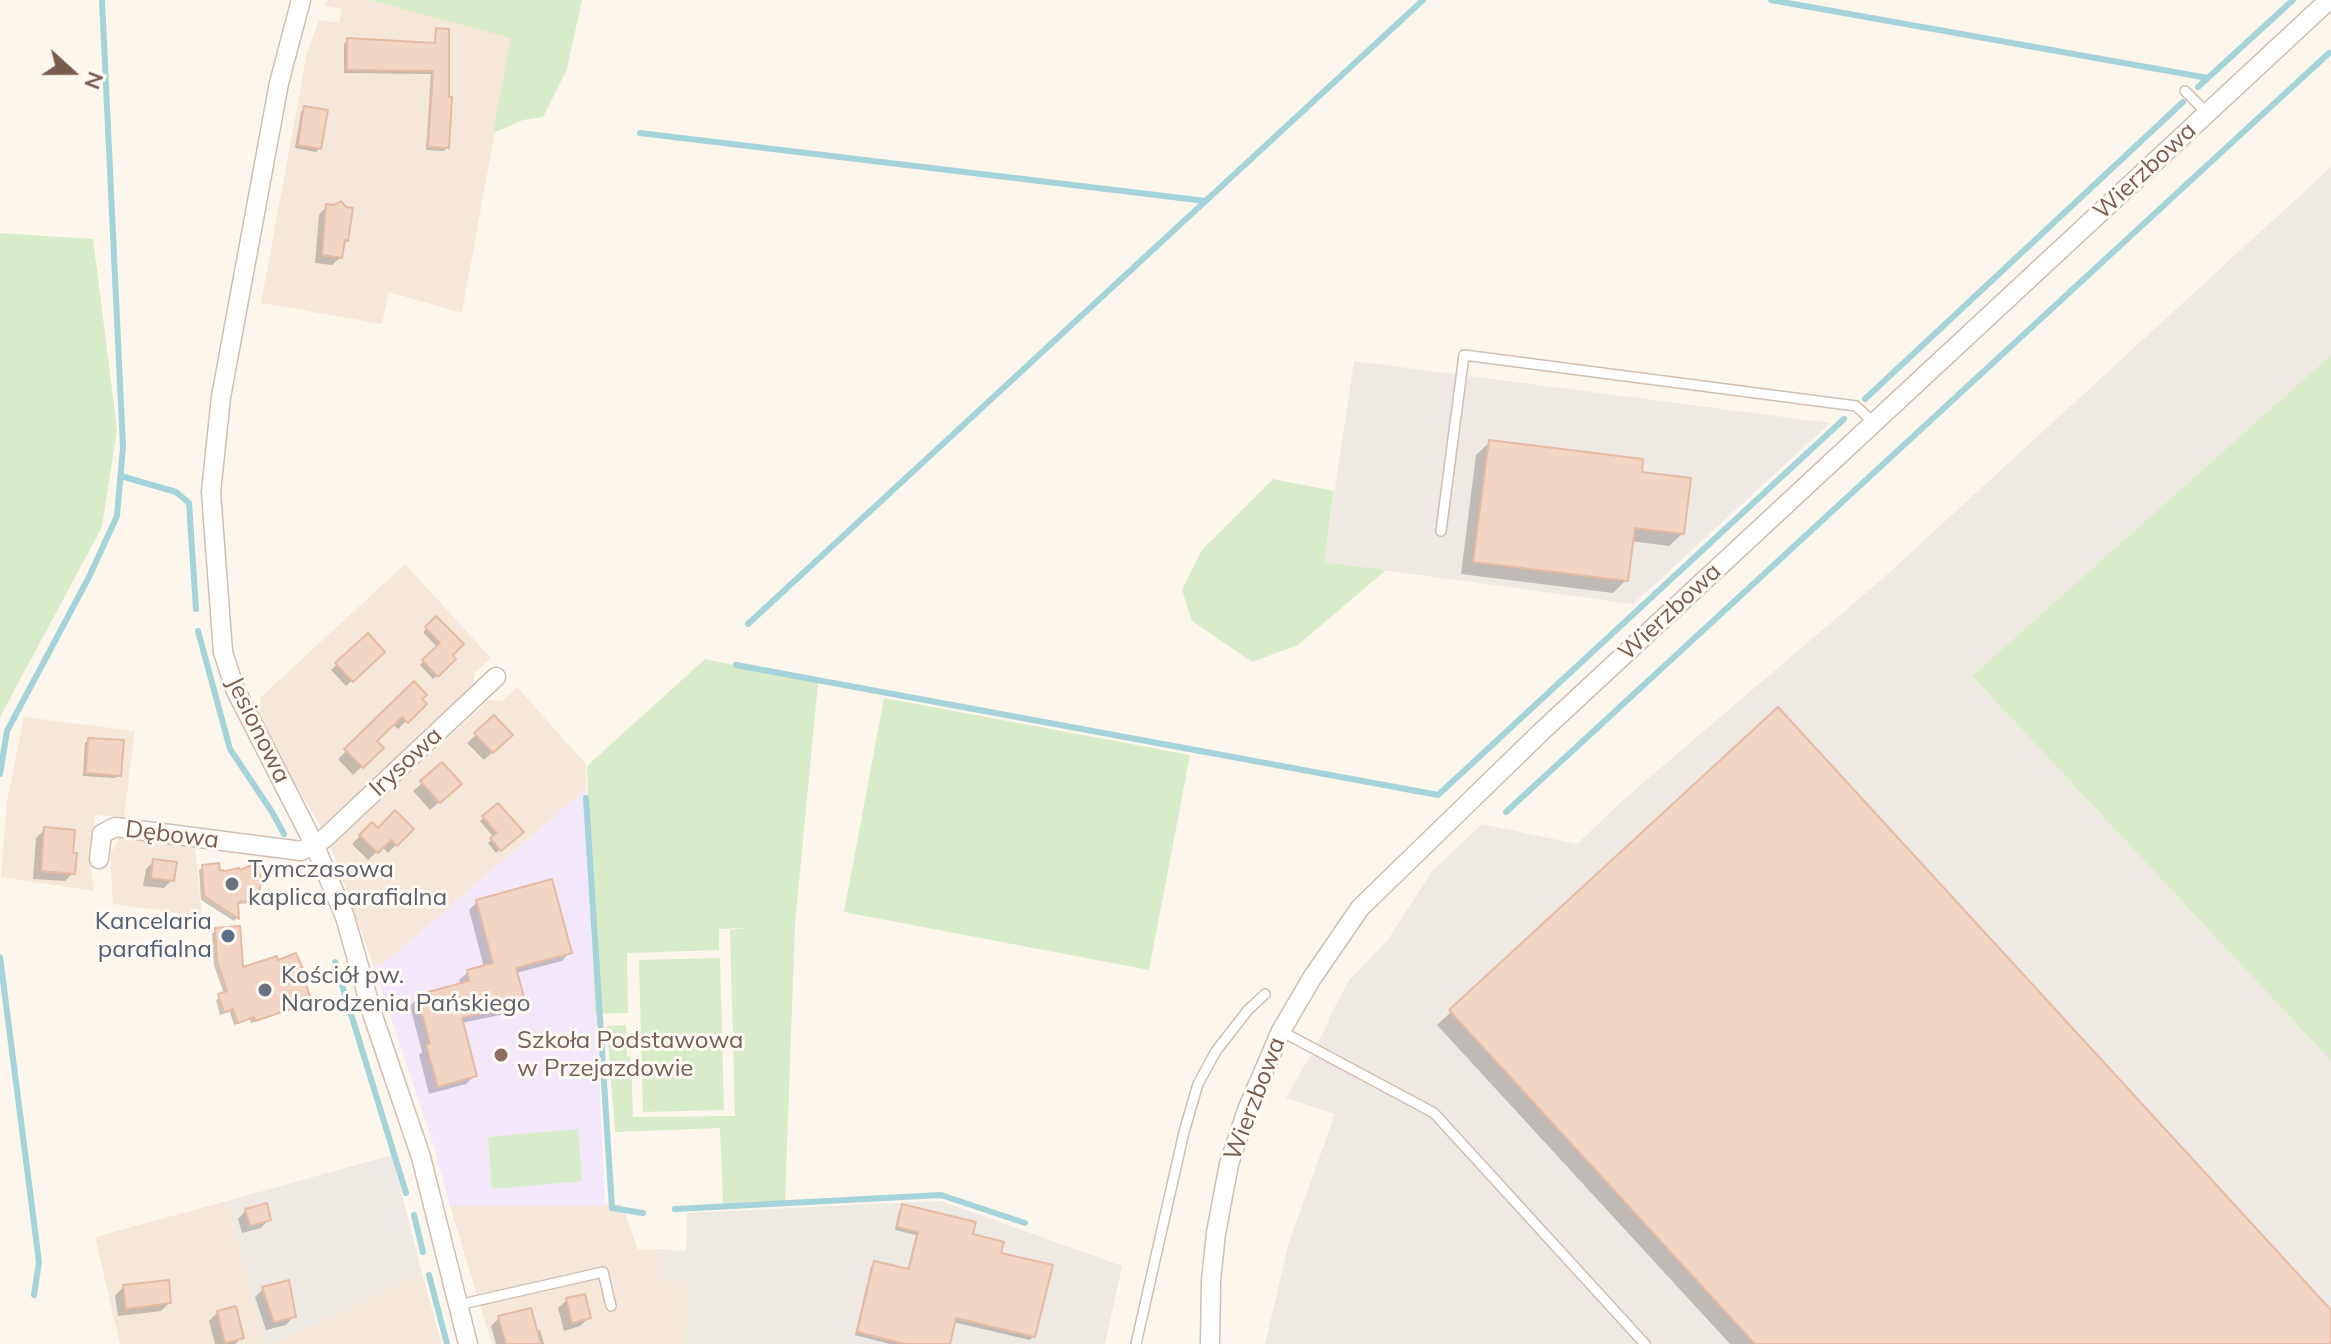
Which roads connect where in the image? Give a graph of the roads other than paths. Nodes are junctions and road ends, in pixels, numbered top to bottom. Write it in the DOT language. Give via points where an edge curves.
graph roads {
  1 [pos="301,0"];
  2 [pos="2329,0"];
  3 [pos="2185,91"];
  4 [pos="2207,113"];
  5 [pos="1874,423"];
  6 [pos="1441,531"];
  7 [pos="496,677"];
  8 [pos="314,844"];
  9 [pos="99,859"];
  10 [pos="1265,994"];
  11 [pos="1281,1031"];
  12 [pos="458,1305"];
  13 [pos="611,1306"];
  14 [pos="468,1344"];
  15 [pos="1136,1344"];
  16 [pos="1210,1344"];
  17 [pos="1645,1344"];
  1 -- 8 [label="street, Jesionowa" via="279,83 227,357 211,492 223,652 235,689"];
  2 -- 4 [label="street, Wierzbowa"];
  3 -- 4 [label="lane"];
  4 -- 5 [label="street, Wierzbowa"];
  5 -- 6 [label="lane" via="1856,406 1464,355"];
  5 -- 11 [label="street, Wierzbowa" via="1360,908"];
  7 -- 8 [label="street, Irysowa"];
  8 -- 9 [label="street, Dębowa" via="301,851 115,827 102,834"];
  8 -- 12 [label="street, Jesionowa" via="345,917 421,1157"];
  10 -- 15 [label="lane, Wierzbowa" via="1216,1051 1198,1084"];
  11 -- 16 [label="street, Wierzbowa" via="1229,1164 1216,1233"];
  11 -- 17 [label="lane" via="1434,1113"];
  12 -- 13 [label="lane" via="603,1272"];
  12 -- 14 [label="street, Jesionowa"];
}
